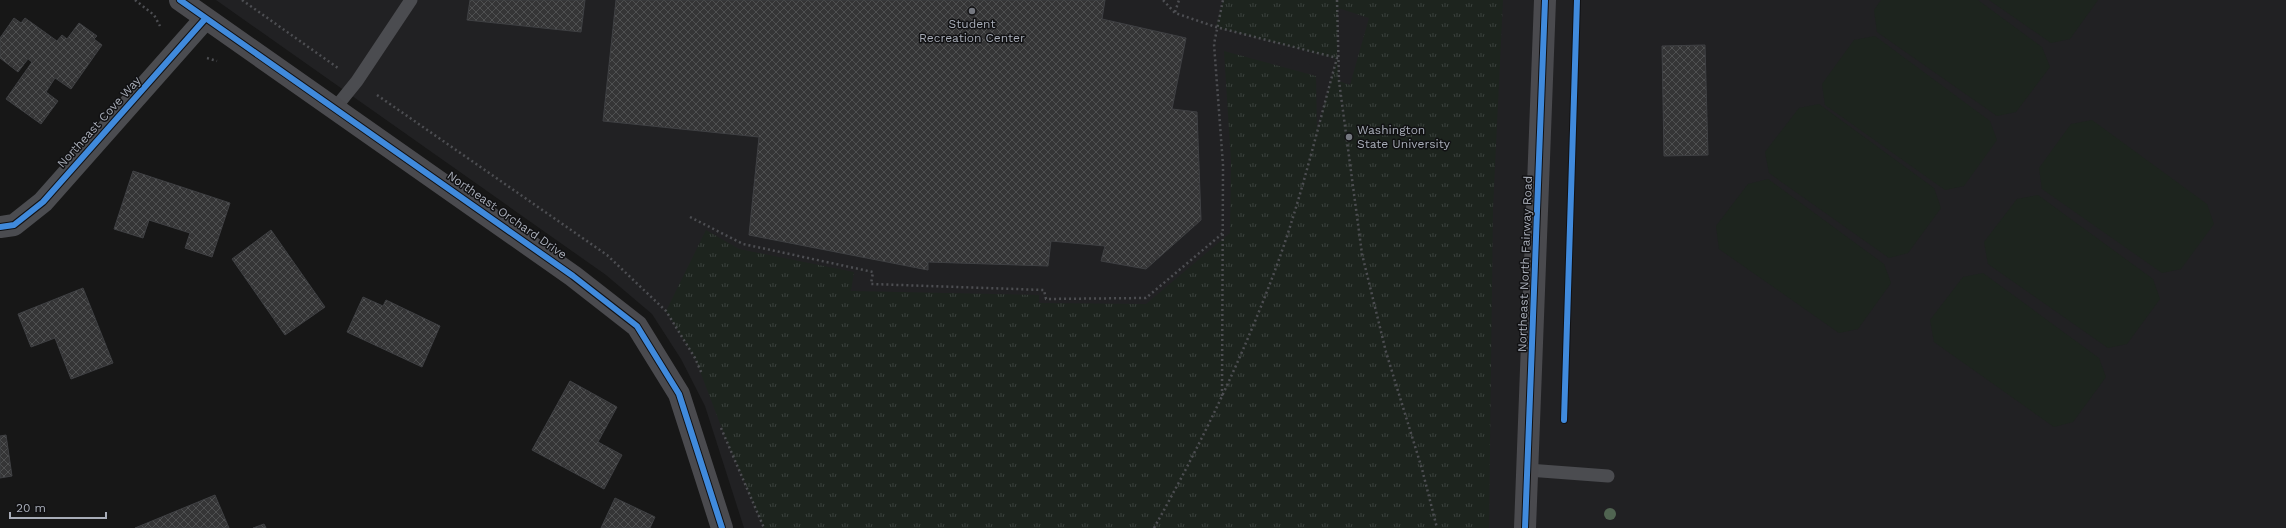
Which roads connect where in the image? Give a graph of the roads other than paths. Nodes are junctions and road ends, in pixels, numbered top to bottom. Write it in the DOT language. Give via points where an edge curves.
graph roads {
  1 [pos="180,0"];
  2 [pos="411,0"];
  3 [pos="1545,0"];
  4 [pos="206,19"];
  5 [pos="336,108"];
  6 [pos="0,227"];
  7 [pos="1528,470"];
  8 [pos="1608,476"];
  9 [pos="722,528"];
  10 [pos="1525,528"];
  1 -- 4 [label="street, Northeast Orchard Drive"];
  2 -- 5 [label="lane"];
  3 -- 7 [label="street, Northeast North Fairway Road"];
  4 -- 5 [label="street, Northeast Orchard Drive"];
  4 -- 6 [label="street, Northeast Cove Way" via="43,202 14,224"];
  5 -- 9 [label="street, Northeast Orchard Drive" via="573,276 637,326 679,394"];
  7 -- 8 [label="lane"];
  7 -- 10 [label="street, Northeast North Fairway Road"];
}
